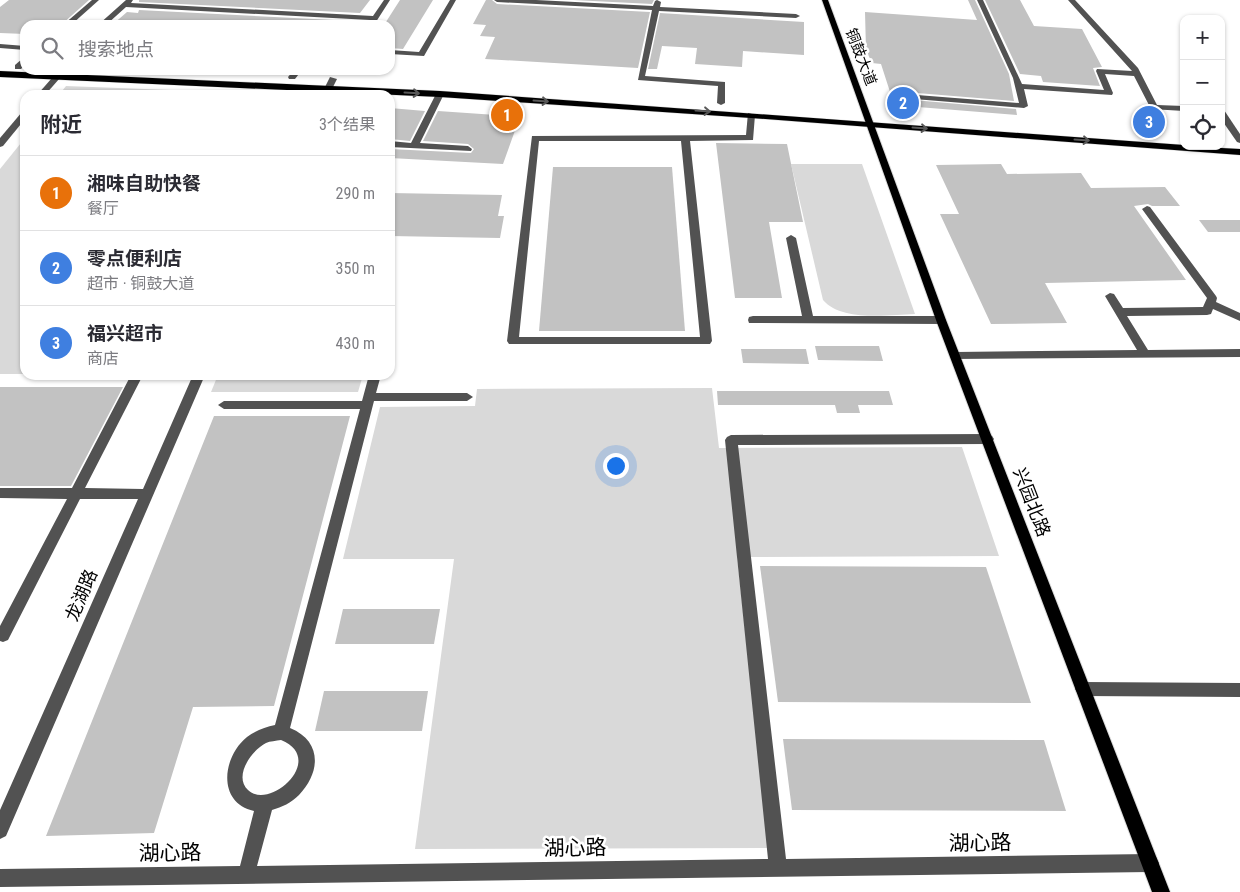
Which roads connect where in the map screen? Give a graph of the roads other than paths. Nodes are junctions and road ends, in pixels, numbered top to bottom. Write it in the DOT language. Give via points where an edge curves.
graph roads {
  1 [pos="96,0"];
  2 [pos="387,0"];
  3 [pos="453,0"];
  4 [pos="497,0"];
  5 [pos="825,0"];
  6 [pos="980,0"];
  7 [pos="1071,0"];
  8 [pos="127,3"];
  9 [pos="656,4"];
  10 [pos="796,16"];
  11 [pos="375,18"];
  12 [pos="73,20"];
  13 [pos="108,20"];
  14 [pos="0,46"];
  15 [pos="20,48"];
  16 [pos="395,52"];
  17 [pos="20,65"];
  18 [pos="0,66"];
  19 [pos="0,74"];
  20 [pos="20,74"];
  21 [pos="1136,74"];
  22 [pos="58,75"];
  23 [pos="98,75"];
  24 [pos="298,75"];
  25 [pos="1019,86"];
  26 [pos="329,87"];
  27 [pos="45,90"];
  28 [pos="377,90"];
  29 [pos="395,91"];
  30 [pos="440,94"];
  31 [pos="917,97"];
  32 [pos="721,103"];
  33 [pos="1180,109"];
  34 [pos="751,115"];
  35 [pos="1225,118"];
  36 [pos="870,119"];
  37 [pos="20,120"];
  38 [pos="685,138"];
  39 [pos="1180,138"];
  40 [pos="1225,141"];
  41 [pos="1240,142"];
  42 [pos="0,144"];
  43 [pos="395,144"];
  44 [pos="414,146"];
  45 [pos="468,149"];
  46 [pos="1240,152"];
  47 [pos="1148,209"];
  48 [pos="791,238"];
  49 [pos="1110,296"];
  50 [pos="1211,304"];
  51 [pos="1120,312"];
  52 [pos="1240,317"];
  53 [pos="753,320"];
  54 [pos="808,320"];
  55 [pos="941,320"];
  56 [pos="1240,353"];
  57 [pos="1145,354"];
  58 [pos="956,356"];
  59 [pos="134,380"];
  60 [pos="197,380"];
  61 [pos="374,380"];
  62 [pos="467,397"];
  63 [pos="368,401"];
  64 [pos="224,405"];
  65 [pos="988,440"];
  66 [pos="0,493"];
  67 [pos="76,493"];
  68 [pos="146,494"];
  69 [pos="3,635"];
  70 [pos="1083,689"];
  71 [pos="1240,690"];
  72 [pos="280,732"];
  73 [pos="265,803"];
  74 [pos="0,830"];
  75 [pos="1150,863"];
  76 [pos="778,868"];
  77 [pos="246,875"];
  78 [pos="0,878"];
  79 [pos="1161,892"];
  1 -- 12 [label="street"];
  2 -- 11 [label="street"];
  3 -- 16 [label="street" via="421,54"];
  4 -- 9 [label="street"];
  5 -- 36 [label="main road, 铜鼓大道"];
  6 -- 25 [label="street"];
  7 -- 21 [label="street"];
  8 -- 11 [label="street"];
  8 -- 13 [label="street"];
  9 -- 10 [label="street"];
  9 -- 32 [label="street" via="641,78 722,84"];
  14 -- 15 [label="street"];
  17 -- 18 [label="highway"];
  19 -- 20 [label="highway"];
  21 -- 25 [label="street" via="1100,71 1109,93"];
  21 -- 33 [label="street" via="1154,107"];
  22 -- 27 [label="street"];
  23 -- 26 [label="highway"];
  24 -- 26 [label="highway"];
  25 -- 31 [label="street" via="1024,106"];
  26 -- 28 [label="highway, one-way"];
  26 -- 32 [label="highway"];
  29 -- 30 [label="highway, one-way"];
  30 -- 34 [label="highway, one-way"];
  30 -- 44 [label="street"];
  32 -- 36 [label="highway"];
  34 -- 36 [label="highway"];
  34 -- 38 [label="street" via="750,138"];
  35 -- 41 [label="street"];
  36 -- 39 [label="highway"];
  36 -- 46 [label="highway, one-way"];
  36 -- 55 [label="main road, 兴园北路"];
  37 -- 42 [label="street"];
  38 -- 38 [label="street" via="535,138 513,340 706,341"];
  40 -- 41 [label="highway"];
  43 -- 44 [label="street"];
  44 -- 45 [label="street"];
  47 -- 50 [label="street" via="1212,298"];
  48 -- 54 [label="street"];
  49 -- 51 [label="street"];
  50 -- 51 [label="street" via="1207,311"];
  50 -- 52 [label="street"];
  51 -- 57 [label="street"];
  53 -- 54 [label="street"];
  54 -- 55 [label="street"];
  55 -- 58 [label="main road, 兴园北路"];
  56 -- 57 [label="street"];
  57 -- 58 [label="street"];
  58 -- 65 [label="main road, 兴园北路"];
  59 -- 67 [label="street"];
  60 -- 68 [label="street, 龙湖路"];
  61 -- 63 [label="street"];
  62 -- 63 [label="street"];
  63 -- 64 [label="street"];
  63 -- 72 [label="street"];
  65 -- 70 [label="main road, 兴园北路"];
  65 -- 76 [label="street" via="731,440"];
  66 -- 67 [label="street"];
  67 -- 68 [label="street"];
  67 -- 69 [label="street"];
  68 -- 74 [label="street, 龙湖路"];
  70 -- 71 [label="street"];
  70 -- 75 [label="main road, 兴园北路"];
  72 -- 73 [label="street" via="292,734 300,740 308,759 299,783 290,793"];
  72 -- 73 [label="street" via="258,739 240,757 235,768 237,790 244,798"];
  73 -- 77 [label="street"];
  75 -- 76 [label="street, 湖心路"];
  75 -- 79 [label="main road, 兴园北路"];
  76 -- 77 [label="street, 湖心路"];
  77 -- 78 [label="street, 湖心路"];
}
